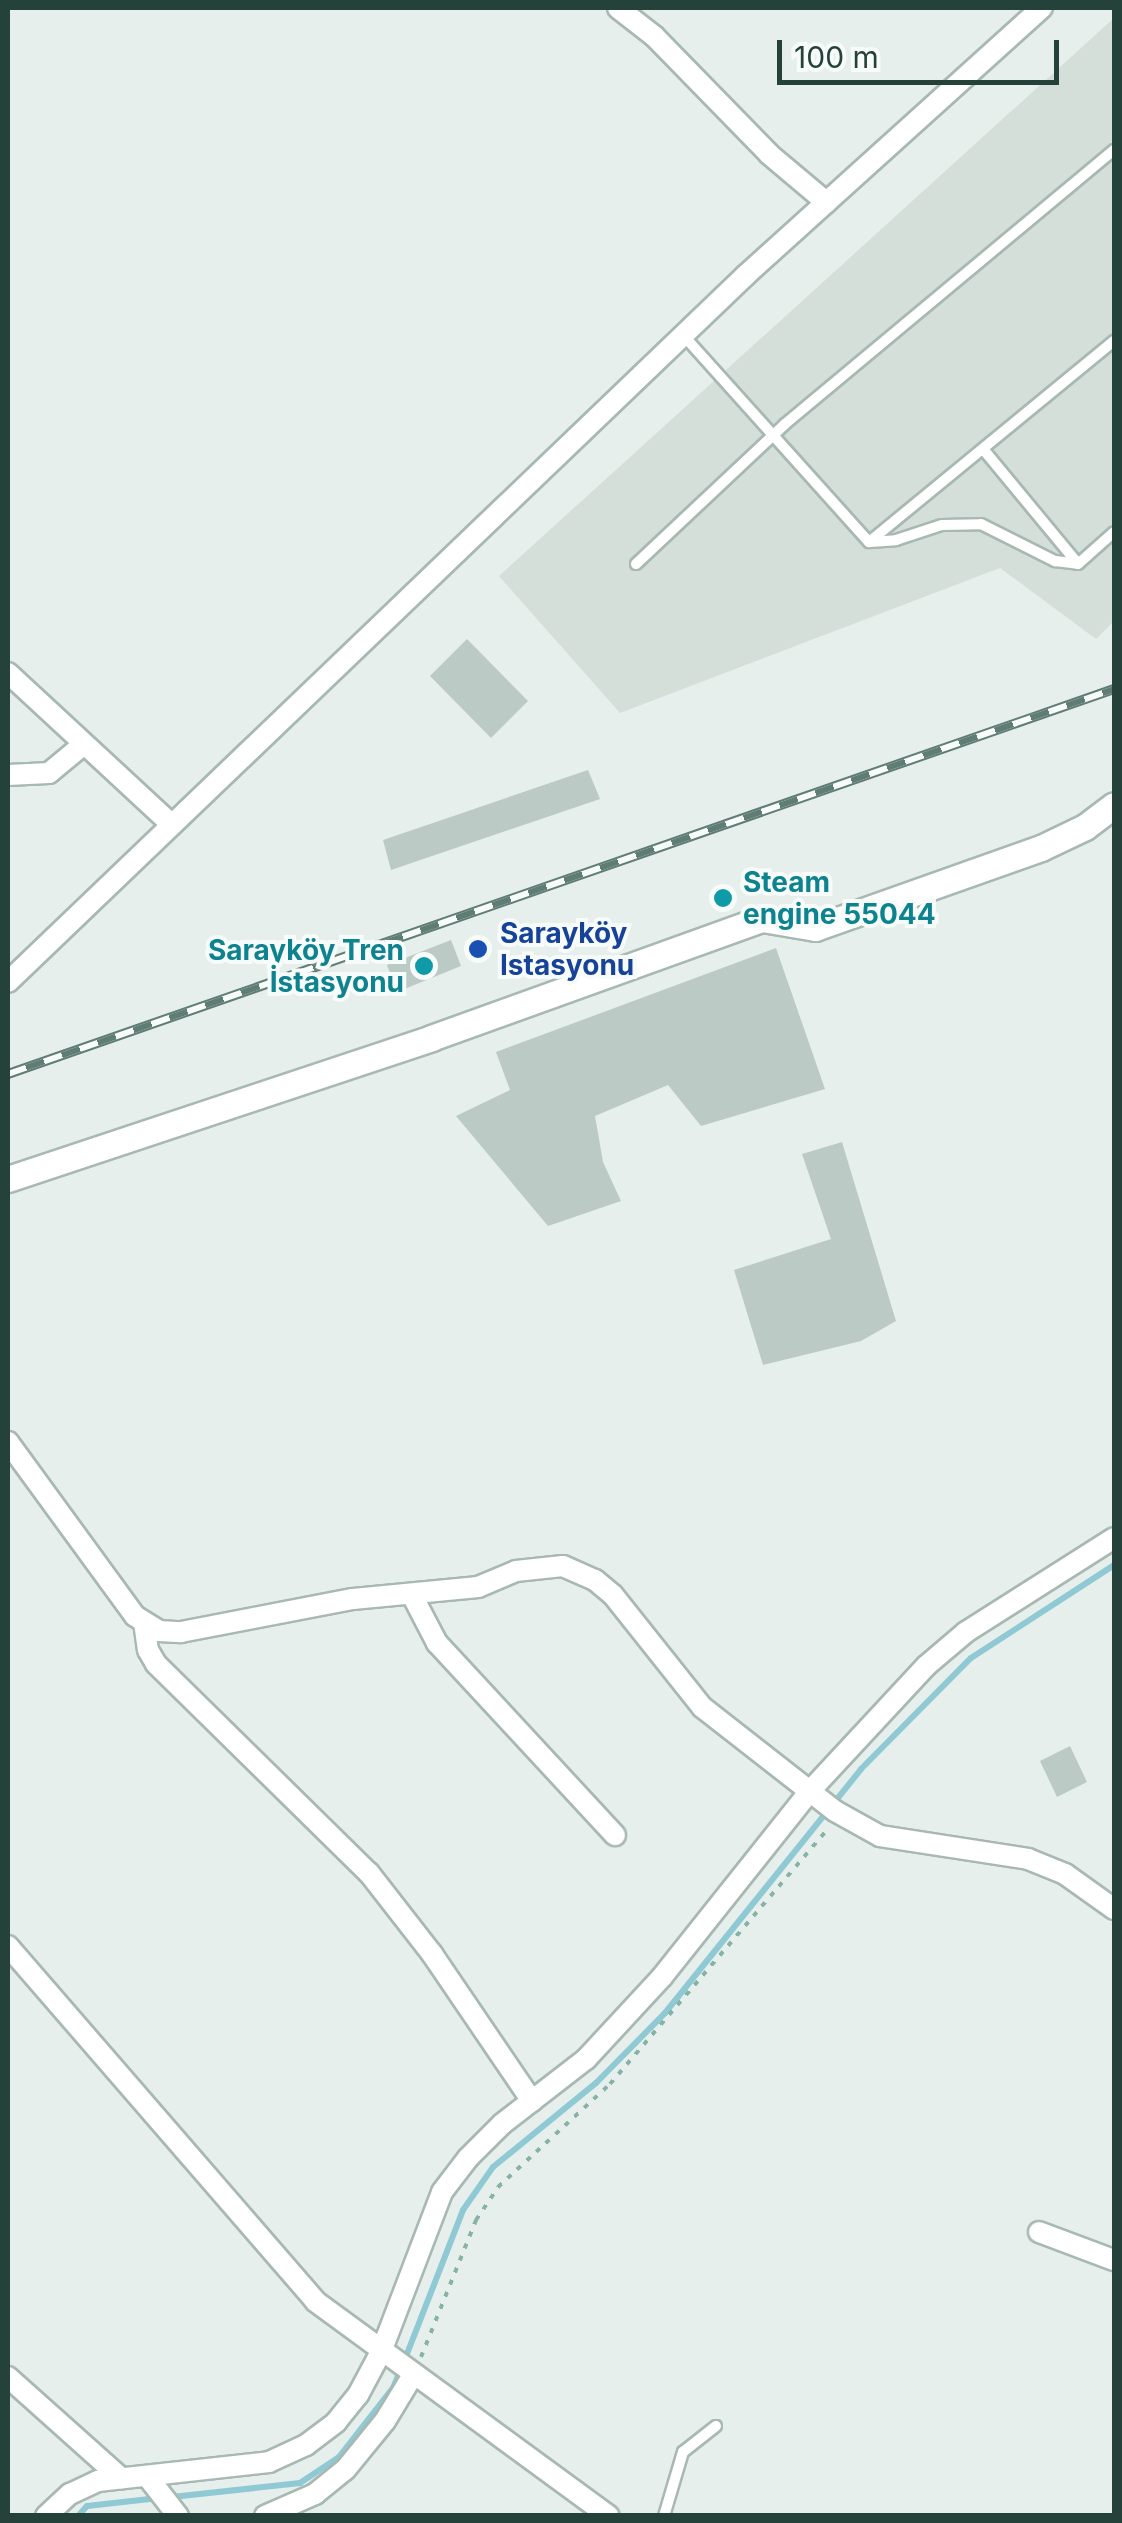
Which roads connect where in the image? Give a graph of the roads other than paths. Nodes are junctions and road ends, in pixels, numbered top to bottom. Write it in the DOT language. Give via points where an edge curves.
graph roads {
  1 [pos="618,8"];
  2 [pos="1042,8"];
  3 [pos="1114,150"];
  4 [pos="826,202"];
  5 [pos="683,335"];
  6 [pos="1114,341"];
  7 [pos="773,435"];
  8 [pos="983,449"];
  9 [pos="1114,532"];
  10 [pos="869,542"];
  11 [pos="636,564"];
  12 [pos="1078,564"];
  13 [pos="8,673"];
  14 [pos="84,744"];
  15 [pos="8,775"];
  16 [pos="1114,805"];
  17 [pos="171,824"];
  18 [pos="8,982"];
  19 [pos="8,1179"];
  20 [pos="9,1447"];
  21 [pos="1114,1538"];
  22 [pos="412,1595"];
  23 [pos="144,1622"];
  24 [pos="813,1794"];
  25 [pos="615,1835"];
  26 [pos="1114,1910"];
  27 [pos="8,1946"];
  28 [pos="532,2100"];
  29 [pos="1039,2232"];
  30 [pos="1114,2260"];
  31 [pos="385,2355"];
  32 [pos="411,2374"];
  33 [pos="8,2376"];
  34 [pos="716,2426"];
  35 [pos="120,2478"];
  36 [pos="152,2483"];
  37 [pos="176,2513"];
  38 [pos="46,2516"];
  39 [pos="265,2516"];
  40 [pos="609,2516"];
  41 [pos="664,2516"];
  1 -- 4 [label="street"];
  2 -- 4 [label="street"];
  3 -- 7 [label="lane"];
  4 -- 5 [label="street"];
  5 -- 7 [label="lane"];
  5 -- 17 [label="street"];
  6 -- 8 [label="lane"];
  7 -- 10 [label="lane"];
  7 -- 11 [label="lane"];
  8 -- 10 [label="lane"];
  8 -- 12 [label="lane"];
  9 -- 12 [label="lane"];
  10 -- 12 [label="lane" via="942,525 981,524 1055,562"];
  13 -- 14 [label="street"];
  14 -- 15 [label="street" via="49,773"];
  14 -- 17 [label="street"];
  16 -- 19 [label="street" via="1041,848 814,928 762,920"];
  17 -- 18 [label="street"];
  20 -- 23 [label="street"];
  21 -- 24 [label="street" via="966,1632 926,1666"];
  22 -- 23 [label="street" via="353,1599 181,1632 158,1631"];
  22 -- 24 [label="street" via="478,1587 540,1565 578,1571 614,1595 702,1707"];
  22 -- 25 [label="street" via="437,1643"];
  23 -- 28 [label="street" via="156,1664 369,1873"];
  24 -- 26 [label="street" via="880,1836 1028,1859 1065,1874"];
  24 -- 28 [label="street" via="662,1978 586,2059"];
  27 -- 31 [label="street" via="315,2301"];
  28 -- 31 [label="street" via="484,2140 442,2192"];
  29 -- 30 [label="street"];
  31 -- 32 [label="street"];
  31 -- 36 [label="street" via="347,2409 306,2445 269,2462"];
  32 -- 39 [label="street" via="345,2470 316,2494"];
  32 -- 40 [label="street"];
  33 -- 35 [label="street"];
  34 -- 41 [label="lane" via="682,2452"];
  35 -- 36 [label="street"];
  35 -- 38 [label="street" via="84,2486"];
  36 -- 37 [label="street"];
}
